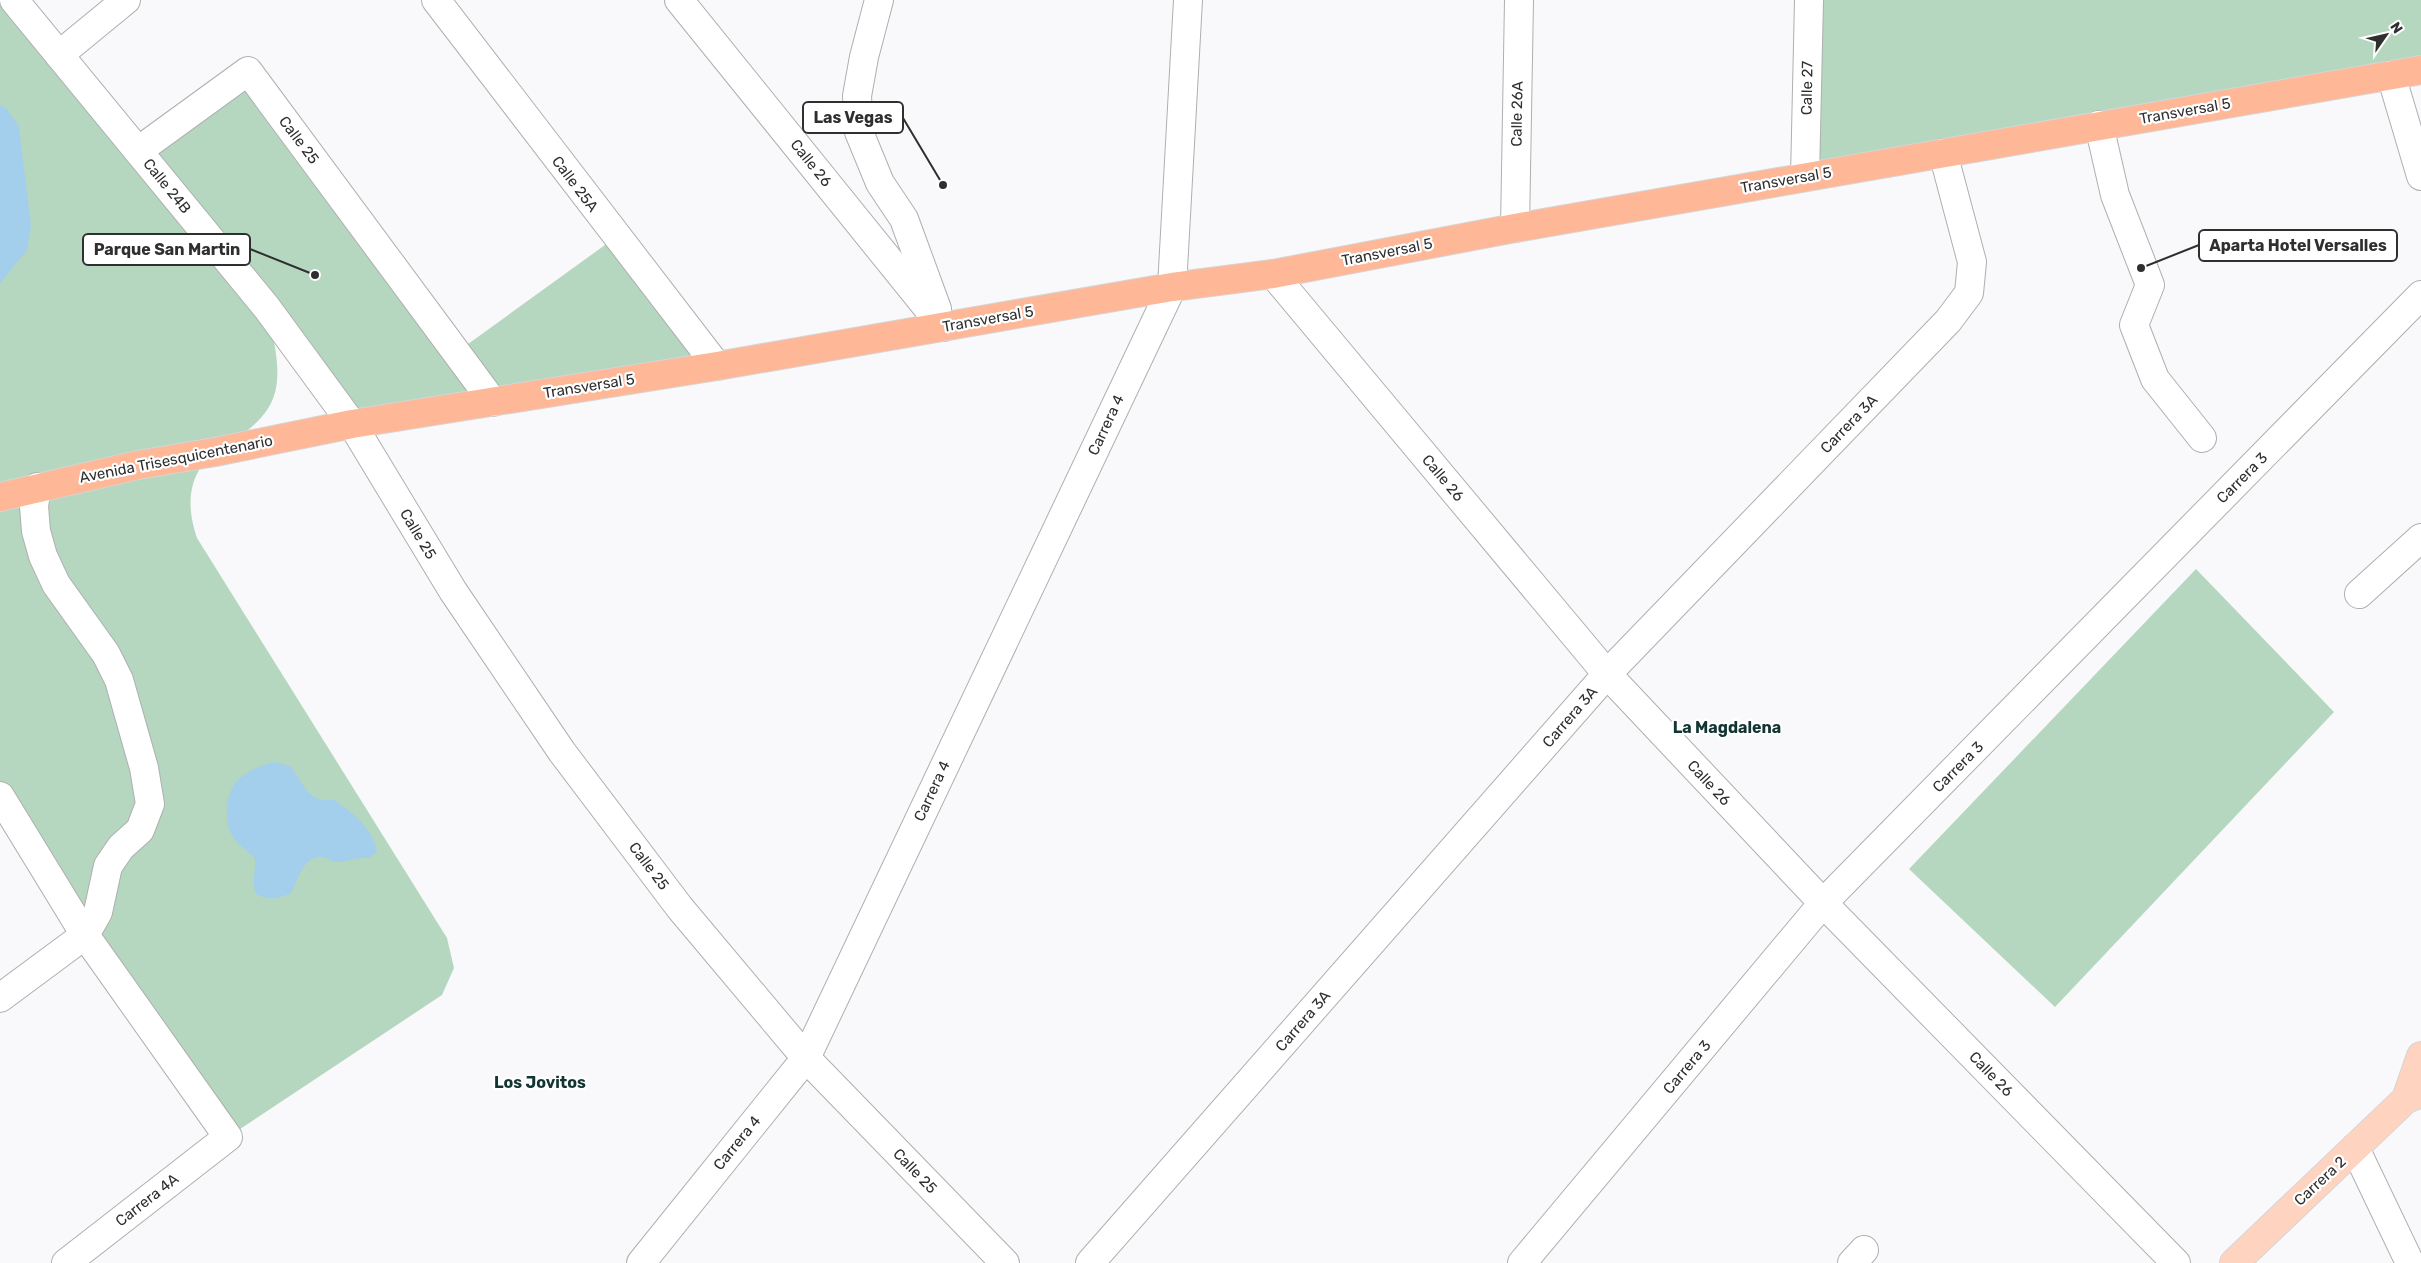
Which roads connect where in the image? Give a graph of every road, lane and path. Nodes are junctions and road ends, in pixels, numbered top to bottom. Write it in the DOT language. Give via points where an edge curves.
graph roads {
  1 [pos="14,0"];
  2 [pos="126,0"];
  3 [pos="436,0"];
  4 [pos="679,0"];
  5 [pos="879,0"];
  6 [pos="1188,0"];
  7 [pos="1518,0"];
  8 [pos="1809,0"];
  9 [pos="59,55"];
  10 [pos="2421,70"];
  11 [pos="2391,75"];
  12 [pos="2099,125"];
  13 [pos="138,151"];
  14 [pos="1943,153"];
  15 [pos="2421,176"];
  16 [pos="1805,177"];
  17 [pos="1516,228"];
  18 [pos="1273,274"];
  19 [pos="1172,287"];
  20 [pos="2421,295"];
  21 [pos="943,327"];
  22 [pos="717,366"];
  23 [pos="493,402"];
  24 [pos="352,424"];
  25 [pos="2202,438"];
  26 [pos="37,487"];
  27 [pos="0,497"];
  28 [pos="2421,538"];
  29 [pos="2359,594"];
  30 [pos="1607,674"];
  31 [pos="0,796"];
  32 [pos="1823,903"];
  33 [pos="85,935"];
  34 [pos="0,998"];
  35 [pos="2421,1056"];
  36 [pos="806,1058"];
  37 [pos="2414,1096"];
  38 [pos="2356,1148"];
  39 [pos="66,1263"];
  40 [pos="641,1263"];
  41 [pos="1005,1263"];
  42 [pos="1090,1263"];
  43 [pos="1522,1263"];
  44 [pos="2176,1263"];
  45 [pos="2234,1263"];
  46 [pos="2410,1263"];
  1 -- 9 [label="street, Calle 24B"];
  2 -- 9 [label="street"];
  3 -- 22 [label="street, Calle 25A"];
  4 -- 21 [label="street, Calle 26"];
  5 -- 21 [label="street" via="857,96 859,132 880,183 904,219"];
  6 -- 19 [label="street"];
  7 -- 17 [label="street, Calle 26A"];
  8 -- 16 [label="street, Calle 27"];
  9 -- 13 [label="street, Calle 24B"];
  10 -- 11 [label="highway, Transversal 5"];
  11 -- 12 [label="highway, Transversal 5"];
  11 -- 15 [label="street"];
  12 -- 14 [label="highway, Transversal 5"];
  12 -- 25 [label="street" via="2115,195 2150,285 2134,325 2154,379"];
  13 -- 23 [label="street, Calle 25" via="248,71"];
  13 -- 24 [label="street, Calle 24B" via="267,308"];
  14 -- 16 [label="highway, Transversal 5"];
  14 -- 30 [label="street, Carrera 3A" via="1972,262 1969,293 1948,321"];
  16 -- 17 [label="highway, Transversal 5"];
  17 -- 18 [label="highway, Transversal 5"];
  18 -- 19 [label="highway, Transversal 5"];
  18 -- 30 [label="street, Calle 26"];
  19 -- 21 [label="highway, Transversal 5"];
  19 -- 36 [label="street, Carrera 4"];
  20 -- 32 [label="street, Carrera 3"];
  21 -- 22 [label="highway, Transversal 5"];
  22 -- 23 [label="highway, Transversal 5"];
  23 -- 24 [label="highway, Transversal 5"];
  24 -- 26 [label="highway, Avenida Trisesquicentenario"];
  24 -- 36 [label="street, Calle 25" via="453,591 562,752 680,908"];
  26 -- 27 [label="highway, Avenida Trisesquicentenario"];
  26 -- 33 [label="street" via="34,506 36,531 43,556 56,584 106,654 119,680 144,768 150,804 140,830 121,847 108,866 98,912"];
  28 -- 29 [label="street"];
  30 -- 32 [label="street, Calle 26"];
  30 -- 42 [label="street, Carrera 3A"];
  31 -- 33 [label="street"];
  32 -- 43 [label="street, Carrera 3"];
  32 -- 44 [label="street, Calle 26"];
  33 -- 34 [label="street"];
  33 -- 39 [label="street, Carrera 4A" via="228,1137"];
  35 -- 37 [label="main road, Carrera 2"];
  36 -- 40 [label="street, Carrera 4"];
  36 -- 41 [label="street, Calle 25"];
  37 -- 38 [label="main road, Carrera 2"];
  38 -- 45 [label="main road, Carrera 2"];
  38 -- 46 [label="street"];
}
